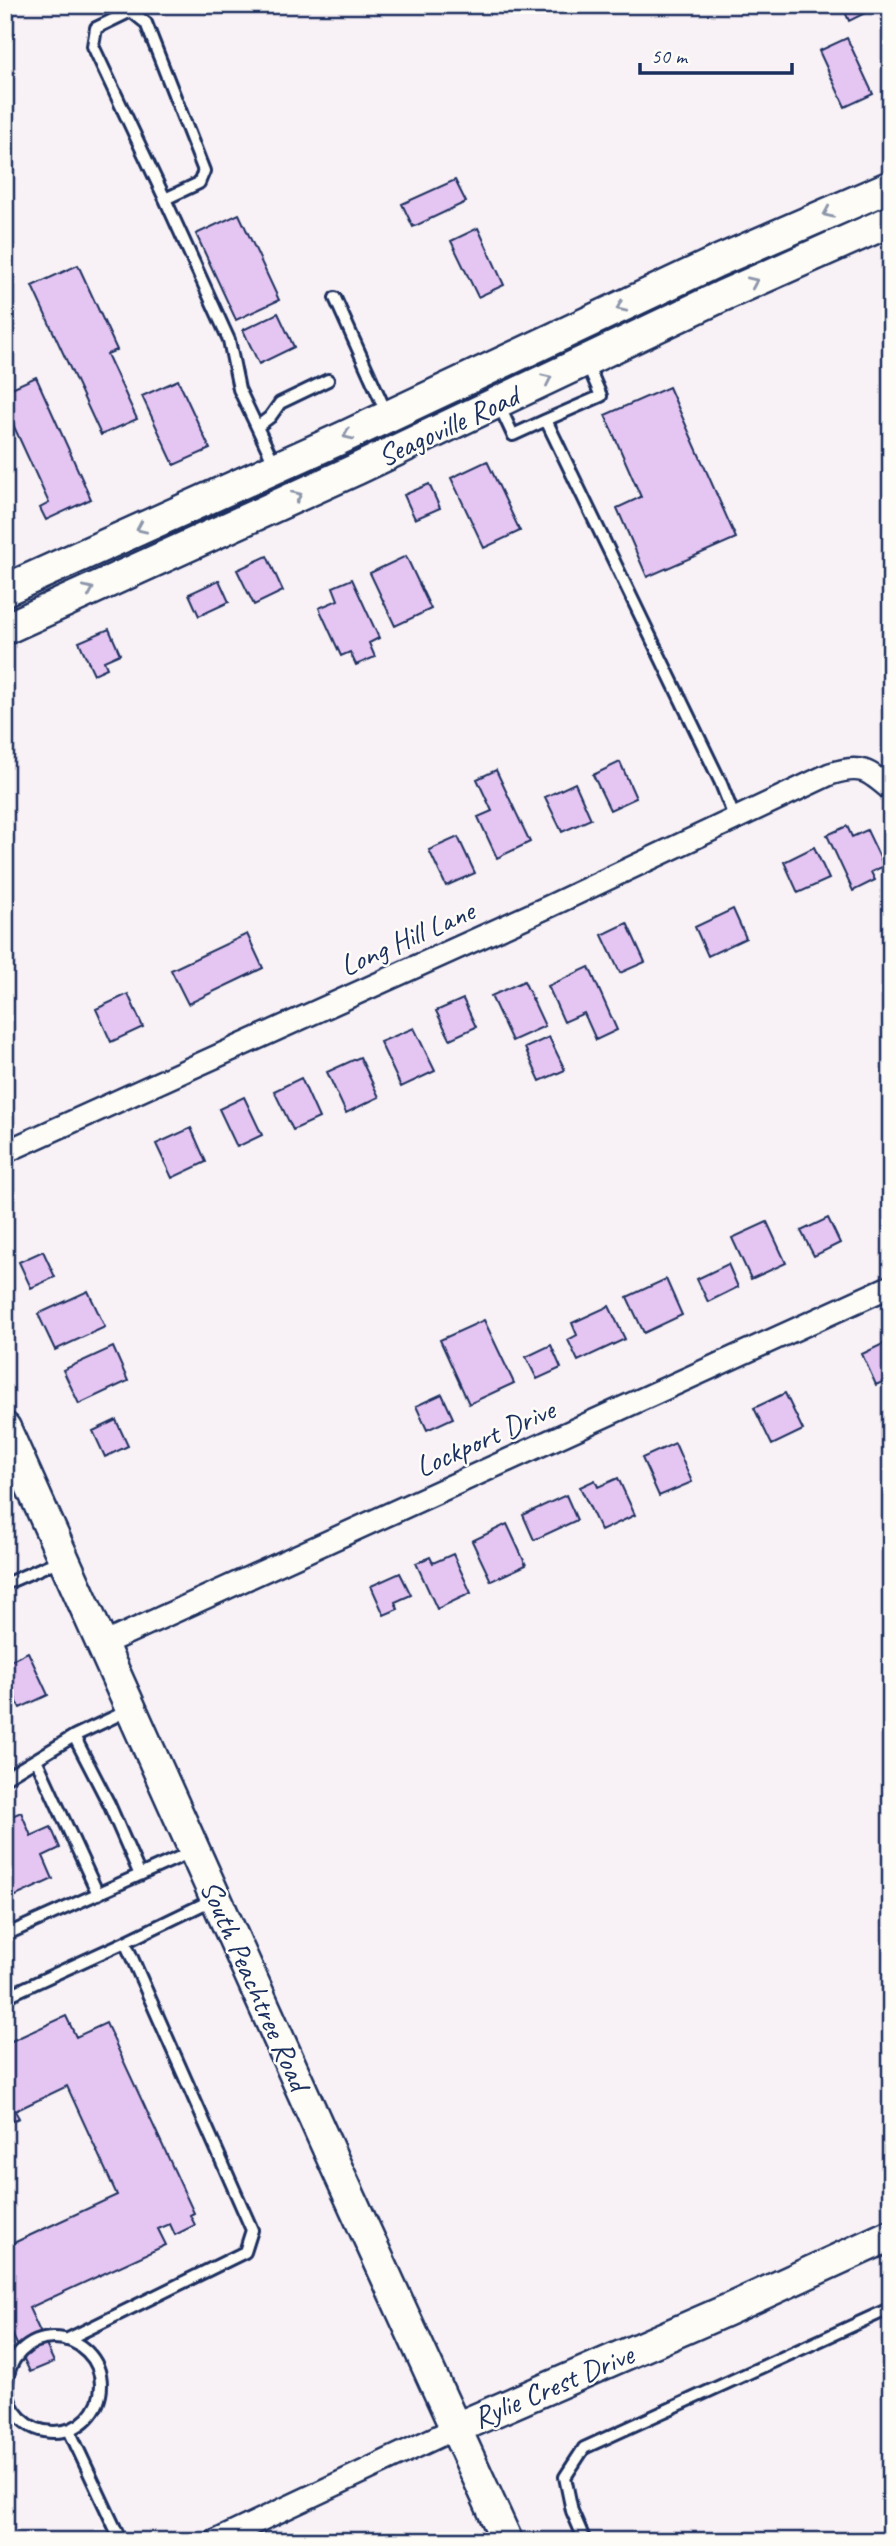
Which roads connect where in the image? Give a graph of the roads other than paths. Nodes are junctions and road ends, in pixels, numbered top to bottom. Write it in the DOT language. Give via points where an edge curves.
graph roads {
  1 [pos="891,186"];
  2 [pos="165,199"];
  3 [pos="891,221"];
  4 [pos="675,281"];
  5 [pos="335,298"];
  6 [pos="689,312"];
  7 [pos="586,361"];
  8 [pos="328,380"];
  9 [pos="498,402"];
  10 [pos="388,417"];
  11 [pos="546,420"];
  12 [pos="257,427"];
  13 [pos="277,467"];
  14 [pos="221,493"];
  15 [pos="236,524"];
  16 [pos="41,573"];
  17 [pos="5,590"];
  18 [pos="56,605"];
  19 [pos="5,629"];
  20 [pos="891,790"];
  21 [pos="735,819"];
  22 [pos="5,1152"];
  23 [pos="891,1286"];
  24 [pos="7,1438"];
  25 [pos="64,1558"];
  26 [pos="5,1584"];
  27 [pos="103,1644"];
  28 [pos="132,1709"];
  29 [pos="74,1736"];
  30 [pos="36,1759"];
  31 [pos="5,1778"];
  32 [pos="195,1850"];
  33 [pos="139,1875"];
  34 [pos="98,1894"];
  35 [pos="216,1899"];
  36 [pos="5,1935"];
  37 [pos="125,1942"];
  38 [pos="5,1997"];
  39 [pos="891,2235"];
  40 [pos="891,2308"];
  41 [pos="66,2340"];
  42 [pos="6,2376"];
  43 [pos="456,2428"];
  44 [pos="69,2430"];
  45 [pos="121,2541"];
  46 [pos="216,2541"];
  47 [pos="507,2541"];
  48 [pos="585,2541"];
  1 -- 4 [label="main road, Seagoville Road, one-way"];
  2 -- 2 [label="lane" via="199,183 204,171 146,23 131,11 96,28 93,46"];
  2 -- 12 [label="lane" via="229,340 239,390"];
  6 -- 3 [label="main road, Seagoville Road, one-way"];
  4 -- 6 [label="main road"];
  4 -- 10 [label="main road, Seagoville Road, one-way"];
  5 -- 10 [label="lane"];
  6 -- 7 [label="main road, Seagoville Road"];
  9 -- 7 [label="main road, Seagoville Road, one-way"];
  7 -- 11 [label="lane" via="601,396"];
  8 -- 12 [label="lane" via="280,402"];
  9 -- 11 [label="lane" via="513,435"];
  15 -- 9 [label="main road, Seagoville Road, one-way"];
  10 -- 13 [label="main road, Seagoville Road, one-way"];
  11 -- 21 [label="lane"];
  12 -- 13 [label="lane"];
  13 -- 14 [label="main road, Seagoville Road"];
  14 -- 15 [label="main road"];
  14 -- 16 [label="main road, Seagoville Road, one-way"];
  18 -- 15 [label="main road, Seagoville Road, one-way"];
  16 -- 17 [label="main road, Seagoville Road"];
  16 -- 18 [label="main road"];
  18 -- 19 [label="main road, Seagoville Road"];
  20 -- 21 [label="street, Long Hill Lane" via="870,771 846,769"];
  21 -- 22 [label="street, Long Hill Lane"];
  23 -- 27 [label="street, Lockport Drive"];
  24 -- 25 [label="main road, South Peachtree Road"];
  25 -- 26 [label="lane"];
  25 -- 27 [label="main road, South Peachtree Road"];
  27 -- 28 [label="main road, South Peachtree Road"];
  28 -- 29 [label="lane"];
  28 -- 32 [label="main road, South Peachtree Road"];
  29 -- 30 [label="lane"];
  29 -- 33 [label="lane"];
  30 -- 31 [label="lane"];
  30 -- 34 [label="lane"];
  32 -- 33 [label="lane"];
  32 -- 35 [label="main road, South Peachtree Road"];
  33 -- 34 [label="lane"];
  34 -- 36 [label="lane"];
  35 -- 37 [label="lane"];
  35 -- 43 [label="main road, South Peachtree Road"];
  37 -- 38 [label="lane"];
  37 -- 41 [label="lane" via="252,2230 245,2252"];
  39 -- 43 [label="main road, Rylie Crest Drive"];
  40 -- 48 [label="lane" via="584,2448 565,2477"];
  41 -- 42 [label="lane" via="44,2340 23,2350"];
  41 -- 44 [label="lane" via="82,2347 100,2376 95,2408 84,2422"];
  42 -- 44 [label="lane" via="10,2403 28,2425 55,2432"];
  43 -- 46 [label="street, Rylie Crest Drive"];
  43 -- 47 [label="main road, South Peachtree Road"];
  44 -- 45 [label="lane"];
}
